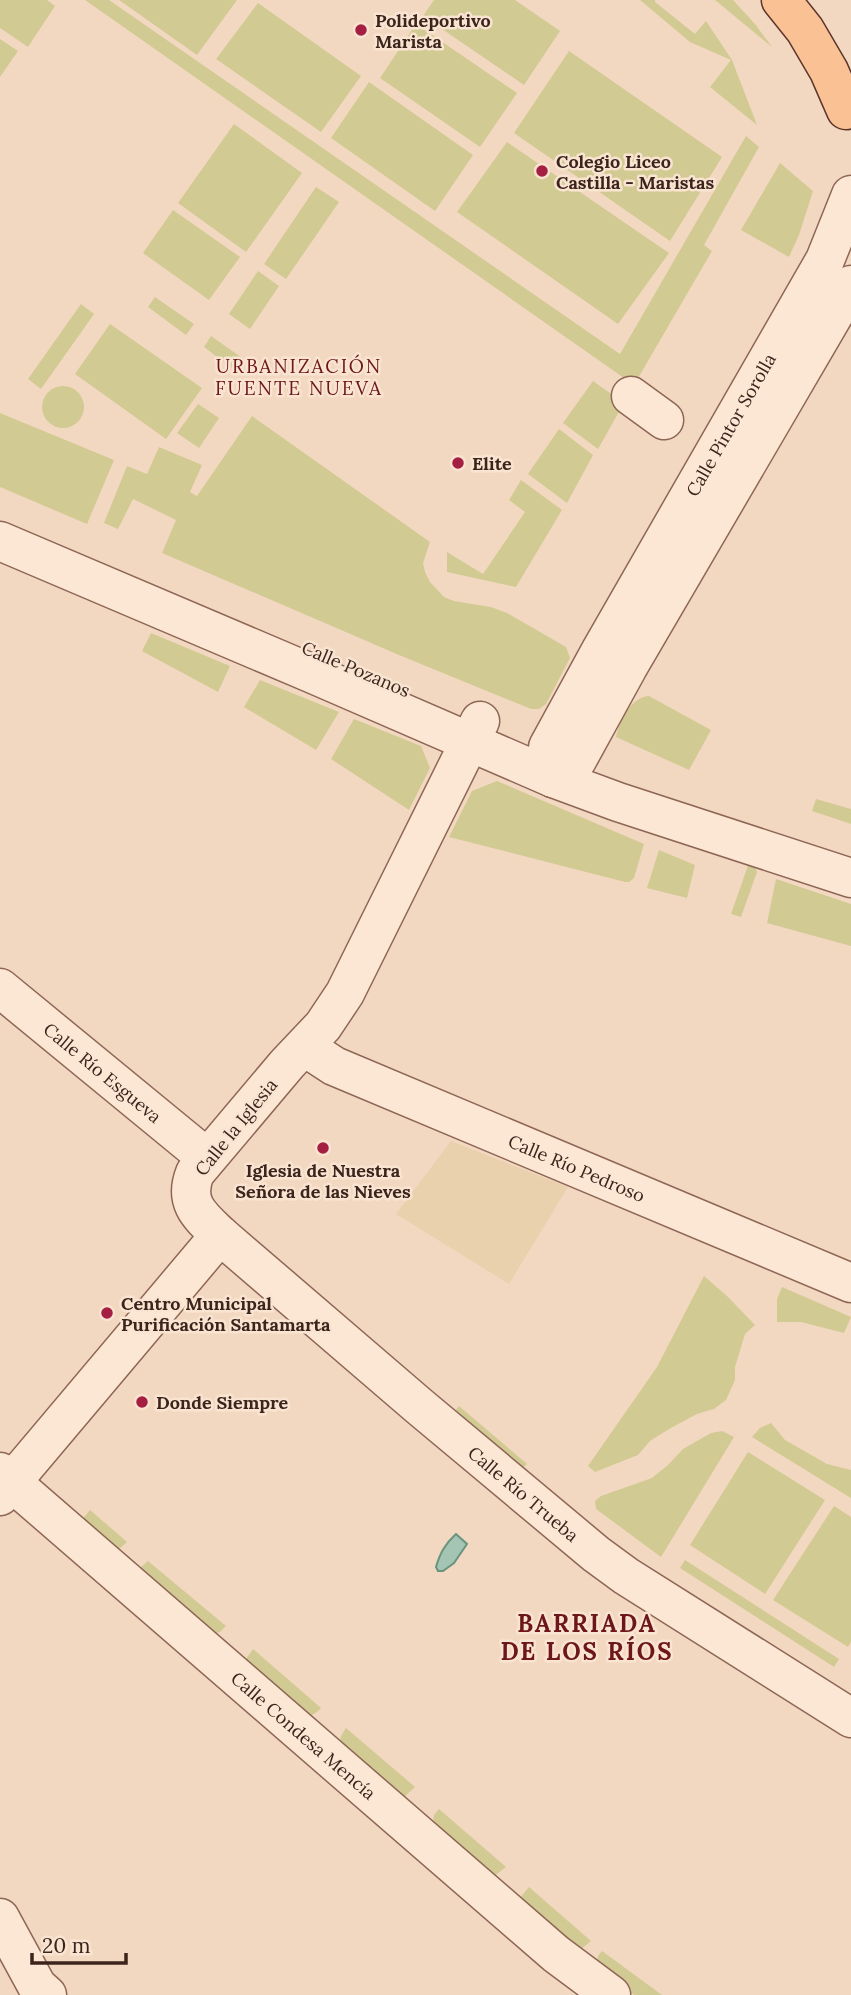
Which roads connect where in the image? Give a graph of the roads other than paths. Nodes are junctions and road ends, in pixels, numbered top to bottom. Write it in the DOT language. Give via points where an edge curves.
graph roads {
  1 [pos="781,0"];
  2 [pos="849,108"];
  3 [pos="851,195"];
  4 [pos="851,285"];
  5 [pos="631,396"];
  6 [pos="664,420"];
  7 [pos="0,518"];
  8 [pos="0,541"];
  9 [pos="615,659"];
  10 [pos="476,732"];
  11 [pos="559,761"];
  12 [pos="851,878"];
  13 [pos="0,988"];
  14 [pos="306,1047"];
  15 [pos="207,1157"];
  16 [pos="220,1235"];
  17 [pos="851,1283"];
  18 [pos="4,1483"];
  19 [pos="851,1718"];
  20 [pos="0,1918"];
  21 [pos="47,1995"];
  22 [pos="611,1995"];
  1 -- 2 [label="main road" via="805,30"];
  3 -- 9 [label="street, Calle Pintor Sorolla" via="825,260"];
  4 -- 9 [label="street, Calle Pintor Sorolla"];
  5 -- 6 [label="street"];
  7 -- 10 [label="street, Calle Pozanos" via="402,689"];
  8 -- 10 [label="street, Calle Pozanos" via="313,674"];
  9 -- 11 [label="street, Calle Pintor Sorolla"];
  10 -- 11 [label="street, Calle Pozanos"];
  10 -- 14 [label="street, Calle la Iglesia" via="345,993"];
  11 -- 12 [label="street, Calle Pozanos" via="707,831"];
  13 -- 15 [label="street, Calle Río Esgueva"];
  14 -- 15 [label="street, Calle la Iglesia"];
  14 -- 17 [label="street, Calle Río Pedroso" via="334,1066"];
  15 -- 16 [label="street, Calle la Iglesia" via="195,1173 190,1194 192,1205"];
  16 -- 18 [label="street"];
  16 -- 19 [label="street, Calle Río Trueba" via="611,1566"];
  18 -- 22 [label="street, Calle Condesa Mencía" via="556,1954"];
  20 -- 21 [label="street" via="37,1986"];
}
